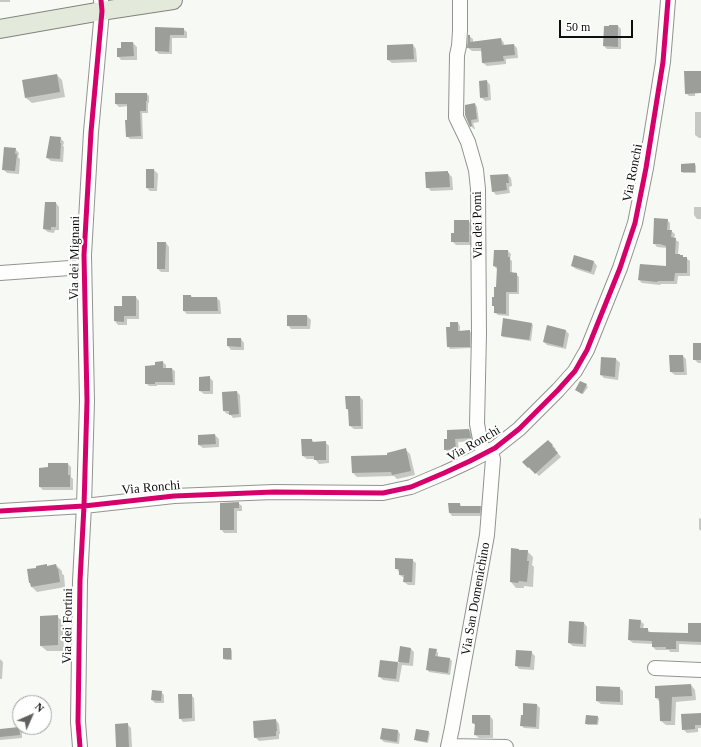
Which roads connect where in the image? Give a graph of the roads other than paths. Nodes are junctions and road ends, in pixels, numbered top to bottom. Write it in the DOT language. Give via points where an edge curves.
graph roads {
  1 [pos="173,0"];
  2 [pos="460,0"];
  3 [pos="668,0"];
  4 [pos="102,5"];
  5 [pos="0,29"];
  6 [pos="84,267"];
  7 [pos="0,273"];
  8 [pos="486,452"];
  9 [pos="84,506"];
  10 [pos="0,511"];
  11 [pos="655,668"];
  12 [pos="701,670"];
  13 [pos="448,746"];
  14 [pos="80,747"];
  15 [pos="506,747"];
  1 -- 4 [label="main road"];
  2 -- 8 [label="street, Via dei Pomi" via="459,46 456,55 456,117 468,142 478,189 477,424"];
  3 -- 8 [label="street, Via Ronchi" via="663,62 635,223 587,350 558,390 519,429"];
  4 -- 5 [label="main road"];
  4 -- 6 [label="street, Via dei Mignani" via="91,132"];
  6 -- 7 [label="street"];
  6 -- 9 [label="street, Via dei Mignani" via="87,401"];
  8 -- 9 [label="street, Via Ronchi" via="411,487 383,493 274,492 174,496"];
  8 -- 13 [label="street, Via San Domenichino" via="493,459 487,535"];
  9 -- 10 [label="street, Via Ronchi"];
  9 -- 14 [label="street, Via dei Fortini" via="79,628"];
  11 -- 12 [label="street"];
  13 -- 15 [label="street"];
}
